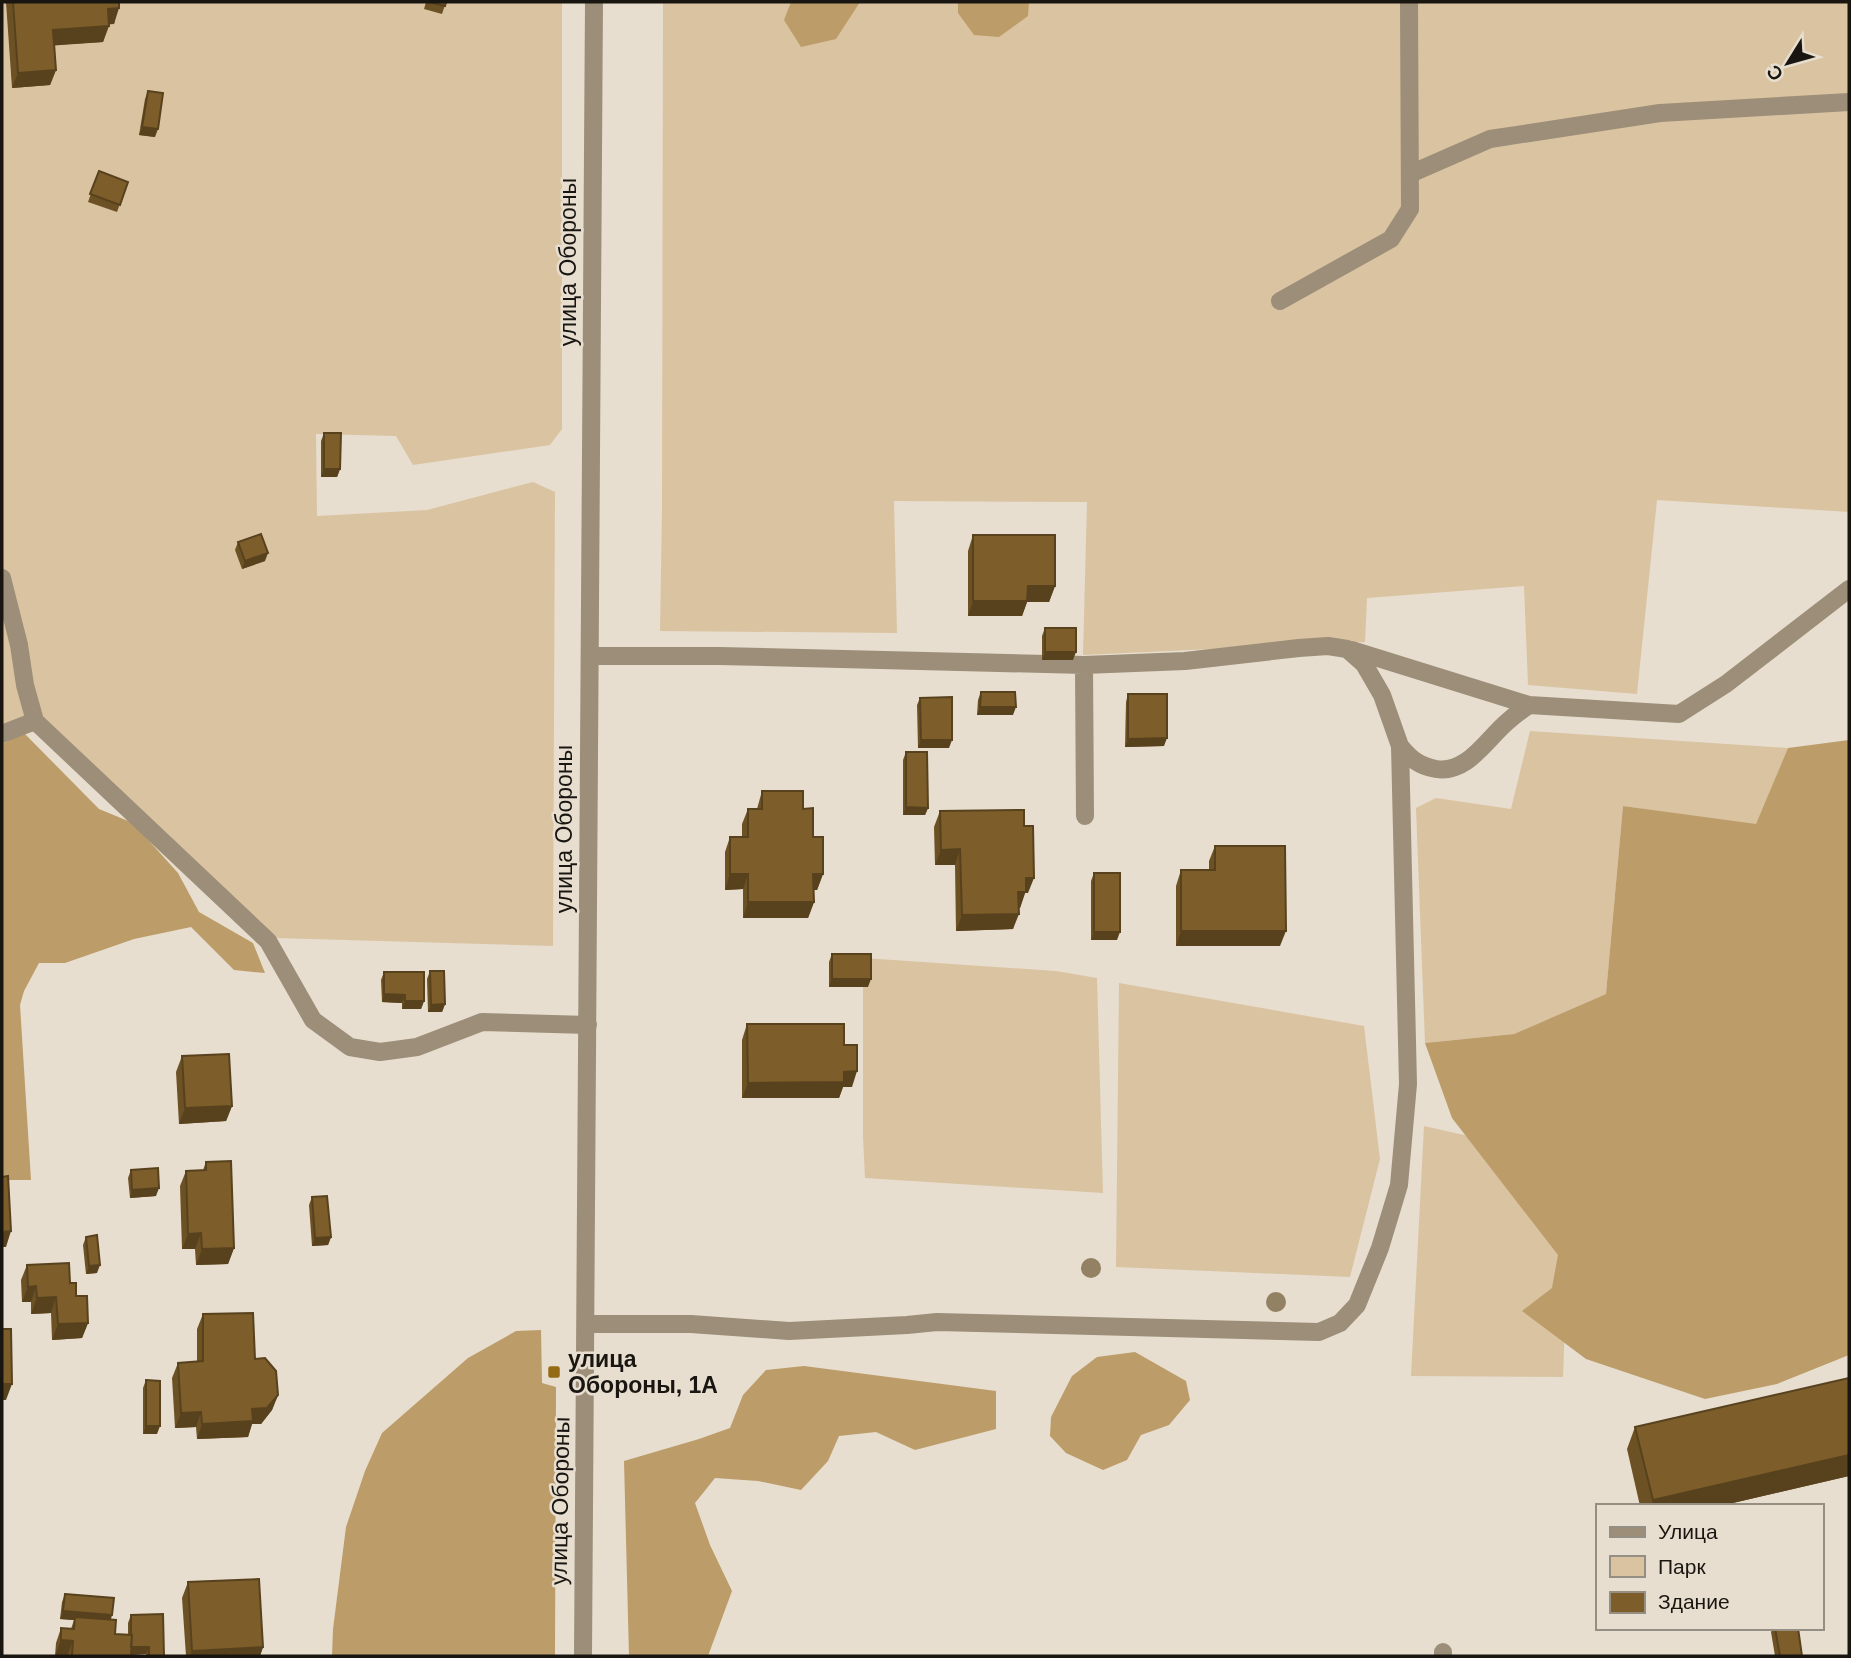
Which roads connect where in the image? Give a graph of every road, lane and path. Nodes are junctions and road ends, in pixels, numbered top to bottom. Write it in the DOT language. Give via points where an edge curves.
graph roads {
  1 [pos="594,2"];
  2 [pos="1409,2"];
  3 [pos="1849,102"];
  4 [pos="1410,174"];
  5 [pos="1280,301"];
  6 [pos="2,579"];
  7 [pos="1849,589"];
  8 [pos="1348,649"];
  9 [pos="590,656"];
  10 [pos="1084,665"];
  11 [pos="1529,705"];
  12 [pos="36,721"];
  13 [pos="2,734"];
  14 [pos="1400,746"];
  15 [pos="1085,816"];
  16 [pos="587,1025"];
  17 [pos="586,1324"];
  18 [pos="583,1656"];
  1 -- 9 [label="street, улица Обороны"];
  2 -- 4 [label="street"];
  3 -- 4 [label="street" via="1660,113 1490,139"];
  4 -- 5 [label="street" via="1410,209 1391,239"];
  6 -- 12 [label="street"];
  7 -- 11 [label="street" via="1726,684 1679,714"];
  8 -- 10 [label="street" via="1328,646 1185,662"];
  8 -- 11 [label="street"];
  8 -- 14 [label="street" via="1364,664 1382,695"];
  9 -- 10 [label="street"];
  9 -- 16 [label="street, улица Обороны"];
  10 -- 15 [label="street"];
  11 -- 14 [label="street" via="1456,768 1424,767"];
  12 -- 13 [label="street"];
  12 -- 16 [label="street" via="268,940 313,1020 350,1047 380,1052 417,1047 482,1023"];
  14 -- 17 [label="street" via="1408,1084 1399,1185 1357,1305 1340,1323 1319,1332 937,1322 789,1331 691,1324"];
  16 -- 17 [label="street, улица Обороны"];
  17 -- 18 [label="street, улица Обороны"];
}
